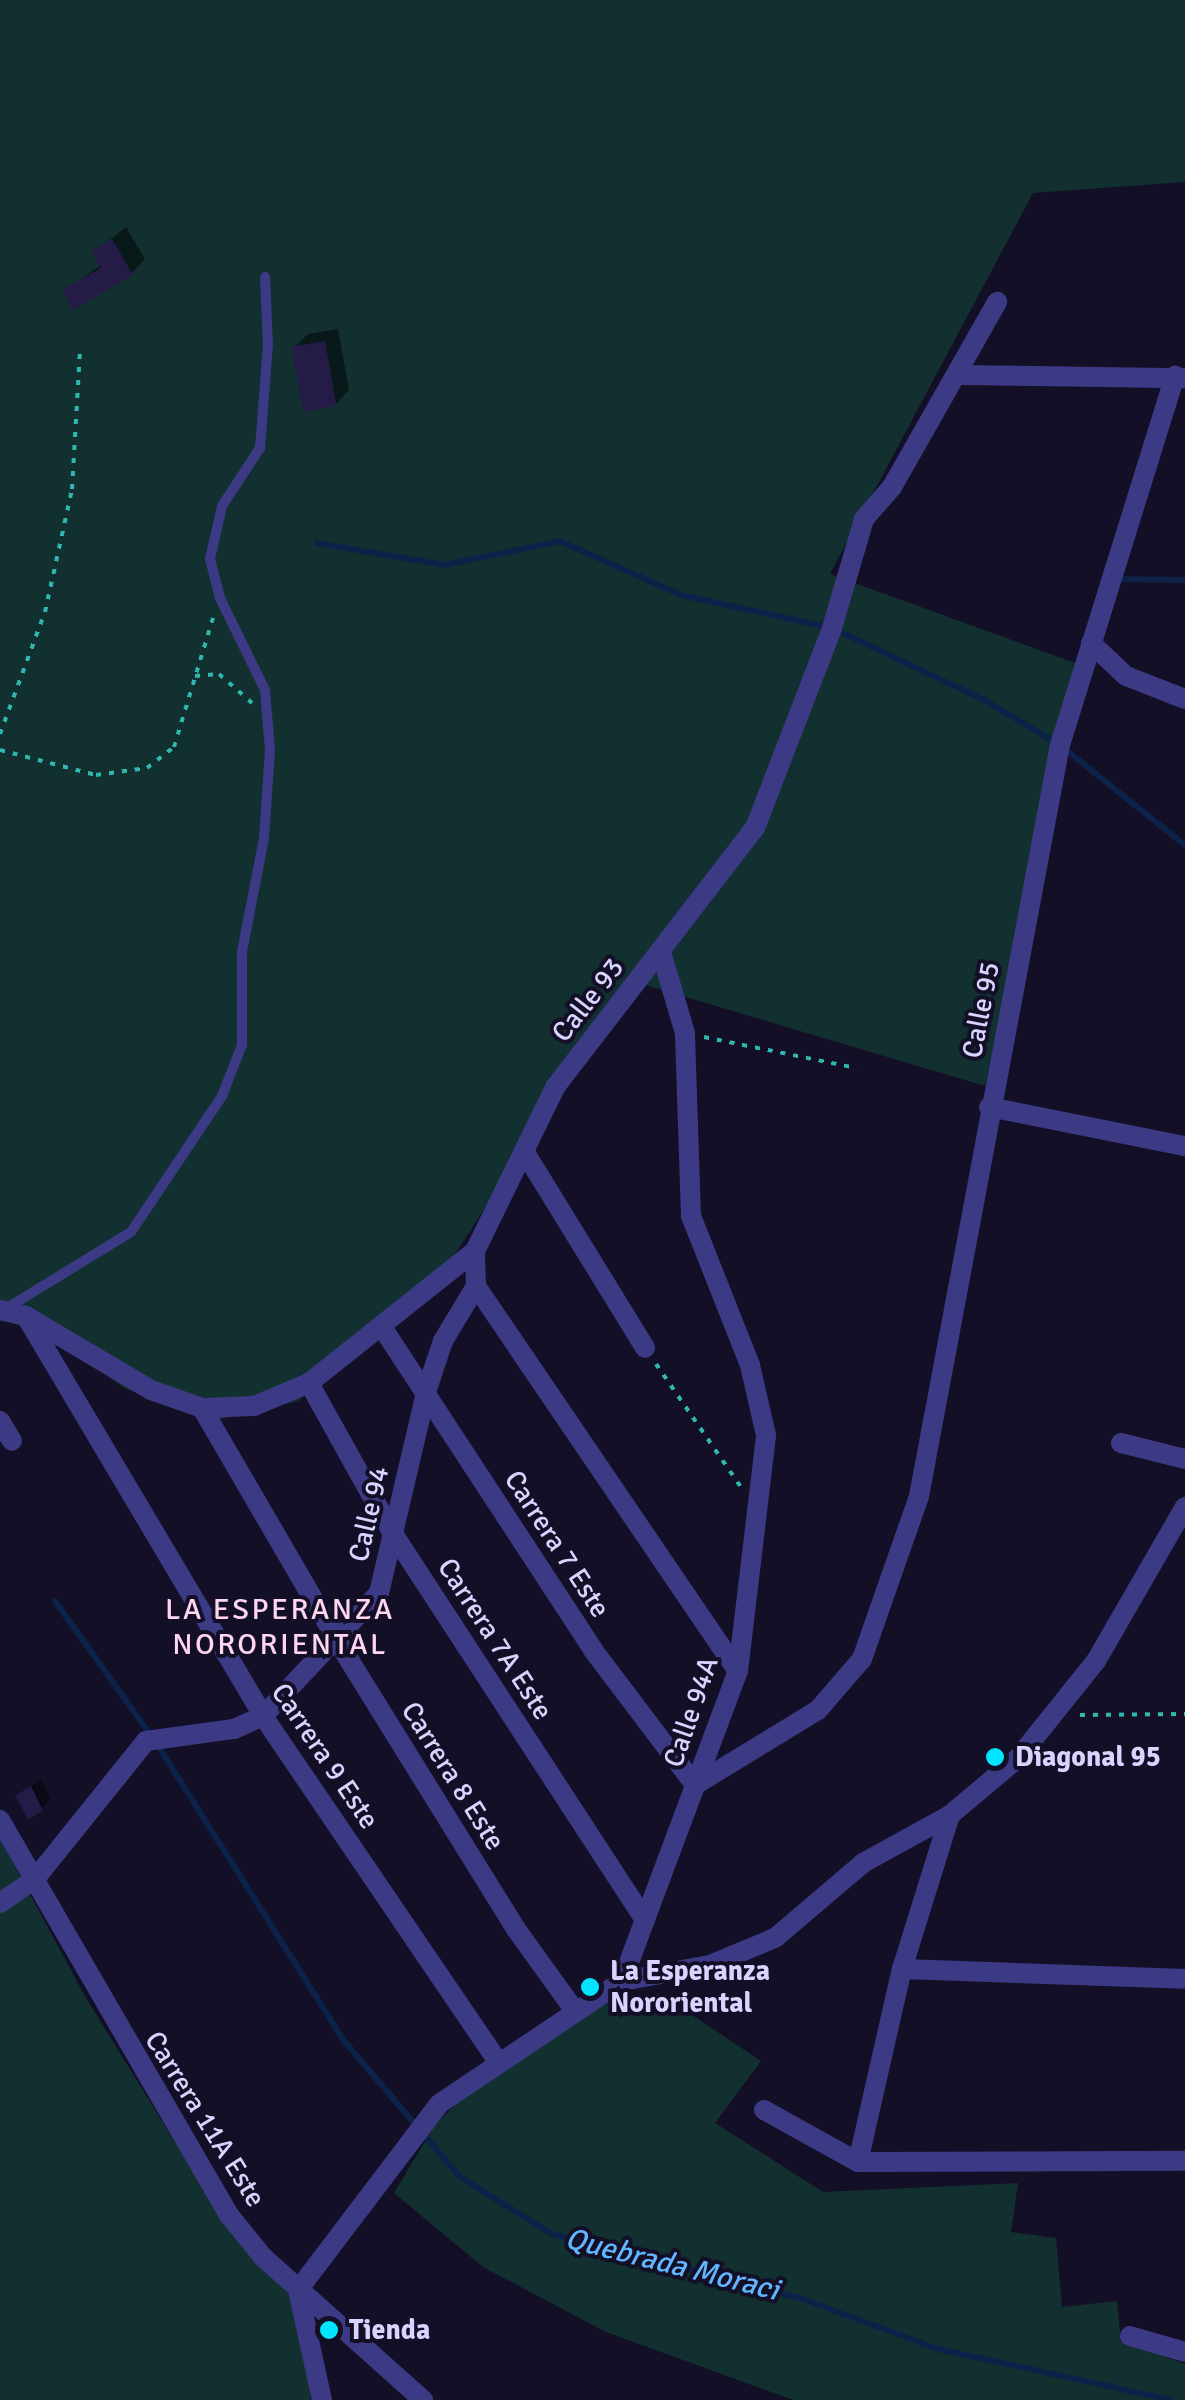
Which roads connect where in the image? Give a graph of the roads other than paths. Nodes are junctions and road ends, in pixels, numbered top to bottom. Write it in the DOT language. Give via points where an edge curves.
graph roads {
  1 [pos="265,277"];
  2 [pos="998,302"];
  3 [pos="958,375"];
  4 [pos="1180,377"];
  5 [pos="1091,643"];
  6 [pos="1185,699"];
  7 [pos="660,952"];
  8 [pos="989,1107"];
  9 [pos="1185,1146"];
  10 [pos="524,1151"];
  11 [pos="476,1251"];
  12 [pos="476,1286"];
  13 [pos="1,1310"];
  14 [pos="26,1316"];
  15 [pos="382,1327"];
  16 [pos="645,1348"];
  17 [pos="309,1383"];
  18 [pos="426,1392"];
  19 [pos="202,1408"];
  20 [pos="0,1421"];
  21 [pos="12,1441"];
  22 [pos="1120,1443"];
  23 [pos="1185,1459"];
  24 [pos="1185,1507"];
  25 [pos="392,1532"];
  26 [pos="338,1642"];
  27 [pos="738,1671"];
  28 [pos="263,1716"];
  29 [pos="695,1785"];
  30 [pos="950,1815"];
  31 [pos="0,1820"];
  32 [pos="36,1879"];
  33 [pos="0,1904"];
  34 [pos="645,1920"];
  35 [pos="902,1969"];
  36 [pos="1185,1979"];
  37 [pos="622,1981"];
  38 [pos="574,2011"];
  39 [pos="499,2063"];
  40 [pos="764,2110"];
  41 [pos="1185,2161"];
  42 [pos="858,2162"];
  43 [pos="298,2290"];
  44 [pos="1130,2336"];
  45 [pos="1185,2352"];
  46 [pos="322,2400"];
  47 [pos="422,2400"];
  1 -- 13 [label="lane" via="260,448 222,506 210,559 220,598 266,690 270,750 266,820 242,952 242,1045 222,1096 131,1232"];
  2 -- 3 [label="street, Calle 93"];
  3 -- 4 [label="street"];
  3 -- 7 [label="street, Calle 93" via="892,488 864,518 832,628 756,828"];
  4 -- 5 [label="street, Calle 95"];
  5 -- 6 [label="street" via="1126,676"];
  5 -- 8 [label="street, Calle 95" via="1060,745"];
  7 -- 10 [label="street, Calle 93" via="556,1086"];
  7 -- 27 [label="street, Calle 94A" via="685,1034 686,1189 760,1397 766,1435"];
  8 -- 9 [label="street"];
  8 -- 29 [label="street, Calle 95" via="919,1496 862,1659 818,1710"];
  10 -- 11 [label="street, Calle 93"];
  10 -- 16 [label="street"];
  11 -- 12 [label="street"];
  11 -- 15 [label="street, Calle 93"];
  12 -- 18 [label="street, Calle 94" via="443,1341"];
  12 -- 27 [label="street"];
  13 -- 14 [label="street, Calle 93"];
  14 -- 19 [label="street, Calle 93" via="151,1390"];
  14 -- 28 [label="street, Carrera 9 Este"];
  15 -- 17 [label="street, Calle 93"];
  15 -- 18 [label="street, Carrera 7 Este"];
  17 -- 19 [label="street, Calle 93" via="254,1406"];
  17 -- 25 [label="street, Carrera 7A Este"];
  18 -- 25 [label="street, Calle 94"];
  18 -- 29 [label="street, Carrera 7 Este" via="593,1650"];
  19 -- 26 [label="street, Carrera 8 Este"];
  20 -- 21 [label="street"];
  22 -- 23 [label="street"];
  24 -- 30 [label="street" via="1096,1661 1056,1714 1020,1757"];
  25 -- 26 [label="street, Calle 94" via="379,1593"];
  25 -- 34 [label="street, Carrera 7A Este"];
  26 -- 28 [label="street, Calle 94"];
  26 -- 38 [label="street, Carrera 8 Este" via="516,1930"];
  27 -- 29 [label="street, Calle 94A"];
  28 -- 32 [label="street, Calle 94" via="234,1729 156,1738"];
  28 -- 39 [label="street, Carrera 9 Este"];
  29 -- 34 [label="street, Calle 94A"];
  30 -- 35 [label="street"];
  30 -- 37 [label="street" via="862,1863 802,1919 744,1955"];
  31 -- 32 [label="street, Carrera 11A Este"];
  32 -- 33 [label="street, Calle 94"];
  32 -- 43 [label="street, Carrera 11A Este" via="229,2216"];
  34 -- 37 [label="street, Calle 94A"];
  35 -- 36 [label="street"];
  35 -- 42 [label="street"];
  37 -- 38 [label="street"];
  38 -- 39 [label="street"];
  39 -- 43 [label="street" via="425,2117"];
  40 -- 42 [label="street"];
  41 -- 42 [label="street"];
  43 -- 46 [label="street"];
  43 -- 47 [label="street, Carrera 11A Este"];
  44 -- 45 [label="street"];
}
